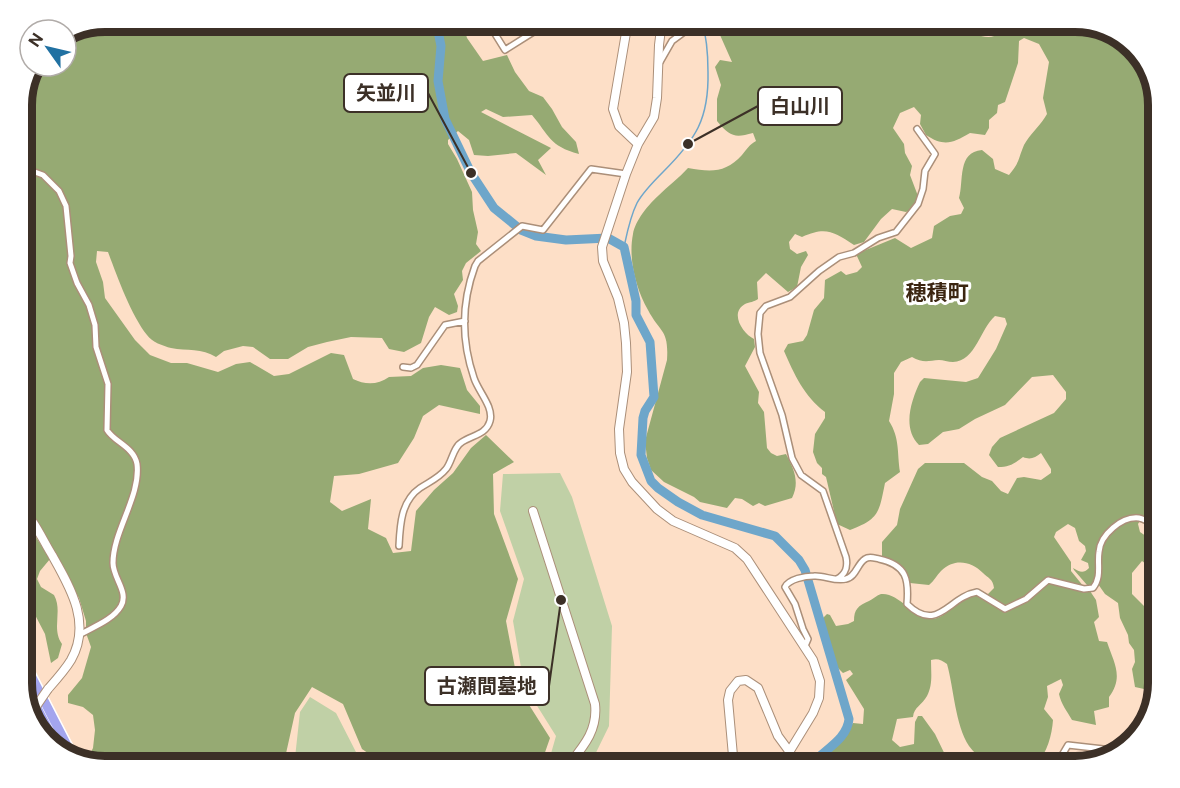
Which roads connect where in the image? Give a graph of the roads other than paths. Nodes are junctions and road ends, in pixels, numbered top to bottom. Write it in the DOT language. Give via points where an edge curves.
graph roads {
  1 [pos="494,32"];
  2 [pos="533,32"];
  3 [pos="626,32"];
  4 [pos="661,32"];
  5 [pos="684,32"];
  6 [pos="659,71"];
  7 [pos="917,129"];
  8 [pos="638,144"];
  9 [pos="32,171"];
  10 [pos="626,174"];
  11 [pos="465,321"];
  12 [pos="403,368"];
  13 [pos="532,511"];
  14 [pos="32,522"];
  15 [pos="1148,522"];
  16 [pos="399,546"];
  17 [pos="837,579"];
  18 [pos="80,635"];
  19 [pos="805,646"];
  20 [pos="32,677"];
  21 [pos="34,702"];
  22 [pos="36,708"];
  23 [pos="49,731"];
  24 [pos="67,746"];
  25 [pos="1107,749"];
  26 [pos="789,751"];
  27 [pos="575,756"];
  28 [pos="733,756"];
  29 [pos="786,756"];
  30 [pos="1062,756"];
  1 -- 2 [label="street" via="505,50"];
  3 -- 8 [label="main road" via="613,109 619,126"];
  4 -- 6 [label="main road"];
  5 -- 6 [label="street" via="664,52"];
  6 -- 8 [label="main road" via="654,117"];
  7 -- 17 [label="street" via="935,154 925,171 922,195 901,227 839,257 790,297 766,306 759,318 760,353 792,458 801,475 823,491 846,557 846,572"];
  8 -- 10 [label="main road"];
  9 -- 18 [label="street" via="60,193 67,211 70,263 89,306 108,384 107,430 128,449 136,464 134,486 113,556 113,571 123,600 115,614"];
  10 -- 11 [label="street" via="591,169 543,230 522,226 478,261 468,284"];
  10 -- 19 [label="main road" via="602,247 603,261 618,298 626,343 627,372 619,437 624,469 666,517 735,548 747,559"];
  11 -- 12 [label="street" via="445,326 417,365"];
  11 -- 16 [label="street" via="470,366 490,409 489,423 484,431 460,442 446,469 414,492 404,507"];
  13 -- 27 [label="main road" via="595,704 593,729"];
  14 -- 18 [label="main road" via="75,600"];
  15 -- 17 [label="street" via="1141,518 1127,519 1110,532 1101,543 1099,576 1093,588 1048,580 1005,609 977,592 939,614 921,614 907,604 909,589 901,571 890,562 870,557 863,560 852,576"];
  17 -- 19 [label="street" via="812,576 791,580 785,587 808,639"];
  18 -- 22 [label="main road, bridge" via="71,661"];
  19 -- 26 [label="main road" via="820,681 819,698 810,720"];
  20 -- 24 [label="highway"];
  21 -- 23 [label="highway"];
  25 -- 30 [label="street" via="1068,745"];
  26 -- 28 [label="main road" via="778,736 758,688 746,680 738,681 728,700"];
  26 -- 29 [label="main road"];
}
